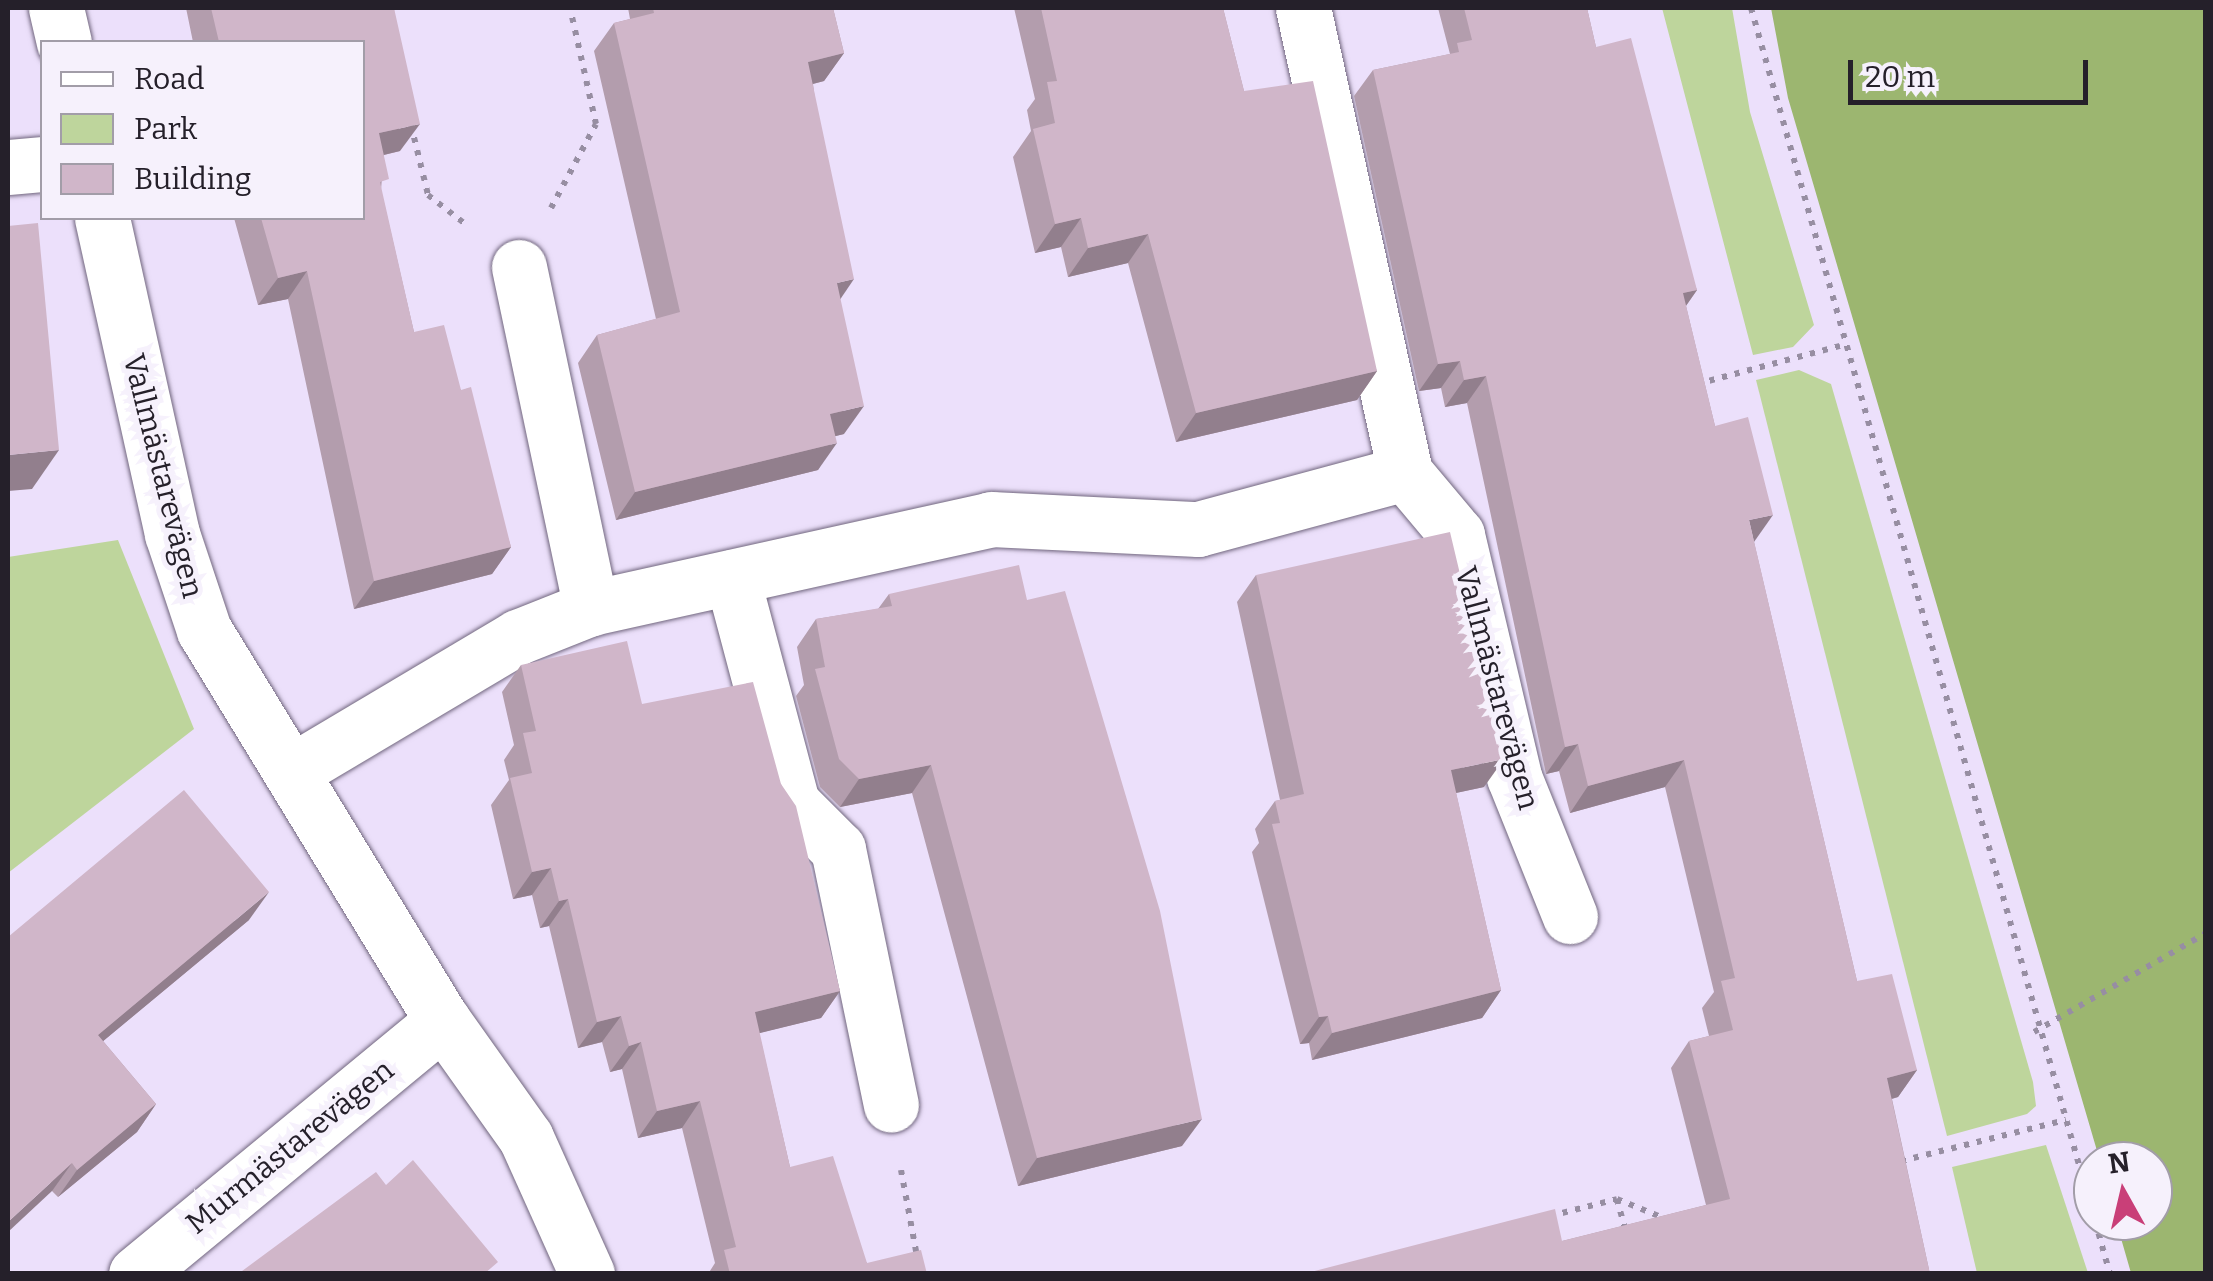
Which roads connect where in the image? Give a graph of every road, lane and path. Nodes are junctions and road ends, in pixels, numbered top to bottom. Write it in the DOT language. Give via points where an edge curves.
graph roads {
  1 [pos="56,8"];
  2 [pos="570,8"];
  3 [pos="1303,8"];
  4 [pos="1751,8"];
  5 [pos="64,40"];
  6 [pos="410,120"];
  7 [pos="40,164"];
  8 [pos="8,168"];
  9 [pos="102,220"];
  10 [pos="520,267"];
  11 [pos="1840,346"];
  12 [pos="1688,386"];
  13 [pos="1405,473"];
  14 [pos="732,577"];
  15 [pos="591,608"];
  16 [pos="294,770"];
  17 [pos="1570,916"];
  18 [pos="2206,933"];
  19 [pos="443,1021"];
  20 [pos="2034,1032"];
  21 [pos="891,1105"];
  22 [pos="2066,1120"];
  23 [pos="2073,1144"];
  24 [pos="1893,1162"];
  25 [pos="1617,1199"];
  26 [pos="1682,1215"];
  27 [pos="1541,1219"];
  28 [pos="2101,1241"];
  29 [pos="1631,1255"];
  30 [pos="136,1274"];
  31 [pos="588,1274"];
  32 [pos="921,1274"];
  33 [pos="2110,1274"];
  1 -- 5 [label="street"];
  2 -- 10 [label="path" via="596,124"];
  3 -- 13 [label="street, Vallmästarevägen"];
  4 -- 11 [label="path"];
  6 -- 10 [label="path" via="428,195"];
  7 -- 8 [label="street"];
  9 -- 16 [label="street, Vallmästarevägen" via="172,534 204,630"];
  10 -- 15 [label="street"];
  11 -- 12 [label="path"];
  11 -- 20 [label="path"];
  13 -- 14 [label="street" via="1198,529 991,519"];
  13 -- 17 [label="street, Vallmästarevägen" via="1457,535 1514,778"];
  14 -- 15 [label="street"];
  14 -- 21 [label="street" via="792,803 838,849"];
  15 -- 16 [label="street" via="518,637"];
  16 -- 19 [label="street, Vallmästarevägen"];
  18 -- 20 [label="path"];
  19 -- 30 [label="street, Murmästarevägen"];
  19 -- 31 [label="street, Vallmästarevägen" via="526,1138"];
  20 -- 22 [label="path"];
  21 -- 32 [label="path"];
  22 -- 23 [label="path"];
  22 -- 24 [label="path"];
  25 -- 26 [label="path" via="1663,1220"];
  25 -- 27 [label="path"];
  25 -- 29 [label="path"];
  28 -- 33 [label="path"];
}
